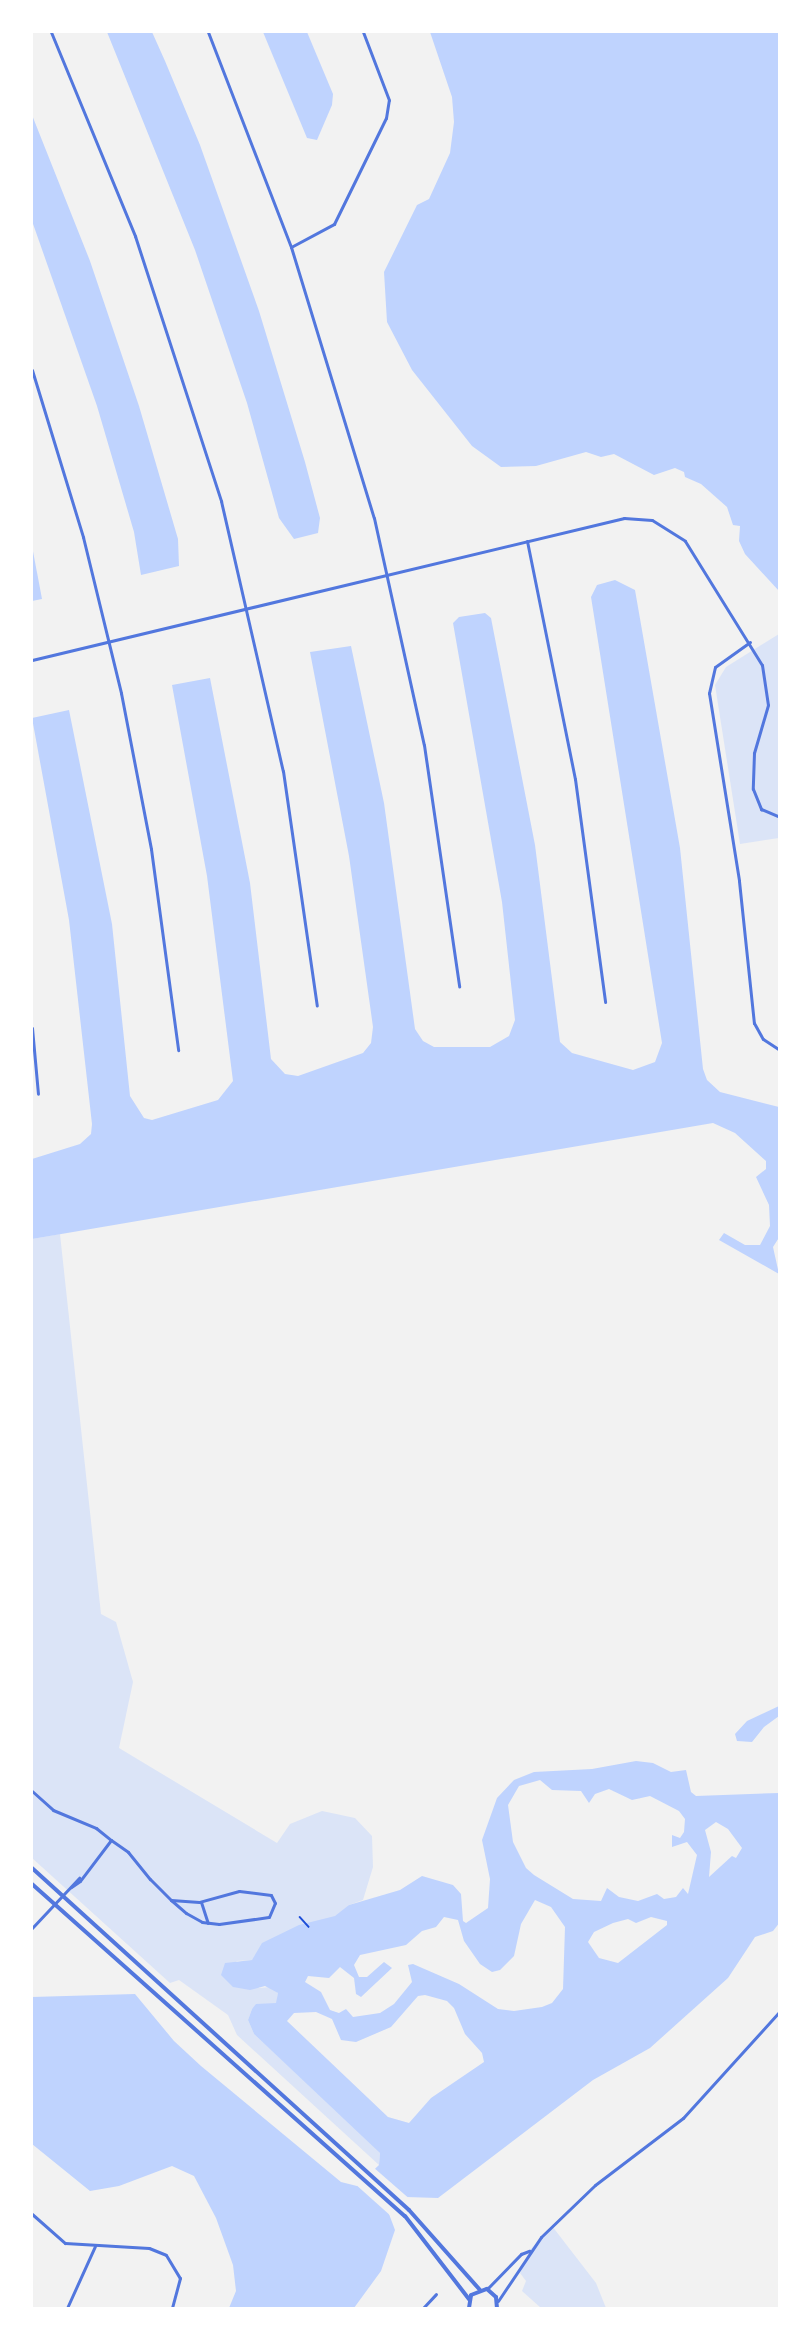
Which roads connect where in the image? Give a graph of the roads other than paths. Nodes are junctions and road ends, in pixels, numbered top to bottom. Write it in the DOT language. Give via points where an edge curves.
graph roads {
  1 [pos="51,32"];
  2 [pos="208,32"];
  3 [pos="363,32"];
  4 [pos="291,247"];
  5 [pos="32,370"];
  6 [pos="527,541"];
  7 [pos="388,575"];
  8 [pos="248,608"];
  9 [pos="109,641"];
  10 [pos="750,642"];
  11 [pos="32,660"];
  12 [pos="780,817"];
  13 [pos="459,986"];
  14 [pos="605,1002"];
  15 [pos="317,1006"];
  16 [pos="32,1029"];
  17 [pos="178,1050"];
  18 [pos="780,1050"];
  19 [pos="38,1094"];
  20 [pos="32,1791"];
  21 [pos="111,1840"];
  22 [pos="32,1868"];
  23 [pos="32,1884"];
  24 [pos="62,1896"];
  25 [pos="171,1900"];
  26 [pos="201,1902"];
  27 [pos="55,1905"];
  28 [pos="208,1923"];
  29 [pos="32,1928"];
  30 [pos="780,2011"];
  31 [pos="32,2214"];
  32 [pos="96,2246"];
  33 [pos="529,2251"];
  34 [pos="487,2289"];
  35 [pos="480,2290"];
  36 [pos="436,2294"];
  37 [pos="467,2305"];
  38 [pos="499,2306"];
  39 [pos="67,2308"];
  40 [pos="172,2308"];
  41 [pos="423,2308"];
  1 -- 8 [label="street" via="116,184 169,331 206,447"];
  2 -- 4 [label="street"];
  3 -- 4 [label="street" via="389,99 386,118 334,224"];
  4 -- 7 [label="street" via="343,406"];
  5 -- 9 [label="street" via="71,496"];
  6 -- 7 [label="street"];
  6 -- 10 [label="street" via="624,518 661,523 692,550"];
  6 -- 14 [label="street" via="575,779"];
  7 -- 8 [label="street"];
  7 -- 13 [label="street" via="430,779"];
  8 -- 9 [label="street"];
  8 -- 15 [label="street" via="293,826"];
  9 -- 11 [label="street"];
  9 -- 17 [label="street" via="151,849"];
  10 -- 12 [label="street" via="762,666 768,695 754,753 753,793 761,809"];
  10 -- 18 [label="street" via="716,667 709,693 739,880 754,1023 763,1040"];
  16 -- 19 [label="street"];
  20 -- 21 [label="street" via="53,1810 96,1828"];
  21 -- 24 [label="street"];
  21 -- 25 [label="street" via="128,1852"];
  22 -- 24 [label="street"];
  23 -- 27 [label="street"];
  24 -- 27 [label="street"];
  24 -- 35 [label="street" via="409,2210"];
  25 -- 26 [label="street"];
  25 -- 28 [label="street" via="186,1914"];
  26 -- 28 [label="street"];
  26 -- 28 [label="street" via="239,1891 271,1895 275,1903 269,1917"];
  27 -- 29 [label="street"];
  27 -- 37 [label="street" via="405,2216"];
  30 -- 33 [label="street" via="710,2093 595,2185"];
  31 -- 32 [label="street" via="65,2243"];
  32 -- 39 [label="street"];
  32 -- 40 [label="street" via="149,2248 166,2255 180,2278"];
  33 -- 34 [label="street" via="521,2254"];
  33 -- 38 [label="street"];
  34 -- 35 [label="street"];
  34 -- 38 [label="street"];
  35 -- 37 [label="street"];
  36 -- 41 [label="street"];
}
